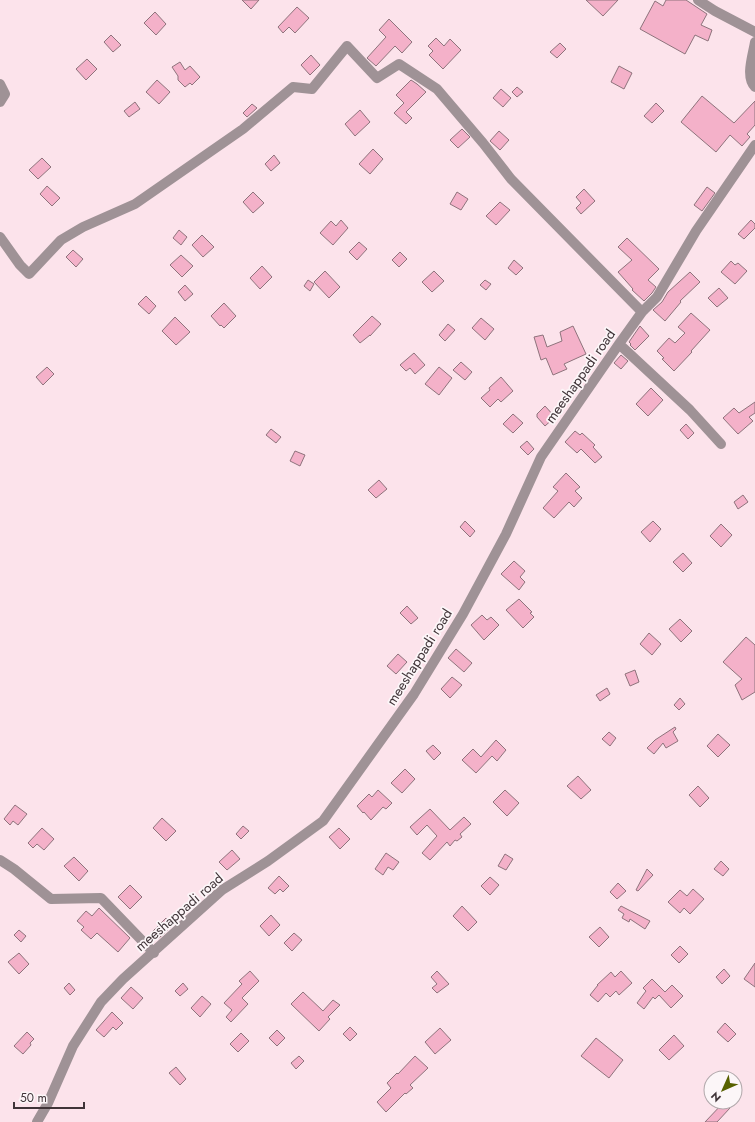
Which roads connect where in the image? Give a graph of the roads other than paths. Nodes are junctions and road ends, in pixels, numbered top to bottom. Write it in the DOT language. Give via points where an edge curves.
graph roads {
  1 [pos="698,0"];
  2 [pos="755,32"];
  3 [pos="755,42"];
  4 [pos="0,84"];
  5 [pos="755,87"];
  6 [pos="0,102"];
  7 [pos="755,144"];
  8 [pos="0,237"];
  9 [pos="642,312"];
  10 [pos="619,344"];
  11 [pos="721,444"];
  12 [pos="0,860"];
  13 [pos="154,952"];
  14 [pos="37,1122"];
  1 -- 2 [label="street"];
  3 -- 5 [label="street" via="750,70"];
  4 -- 6 [label="street" via="5,94"];
  7 -- 9 [label="street, meeshappadi road" via="696,231 657,297"];
  8 -- 9 [label="street" via="20,266 29,274 61,240 83,227 135,204 244,130 292,87 312,89 347,46 377,78 399,64 437,89 483,142 511,180"];
  9 -- 10 [label="street, meeshappadi road"];
  10 -- 11 [label="street" via="690,410"];
  10 -- 13 [label="street, meeshappadi road" via="541,457 502,541 463,614 414,694 323,821 268,861 222,890"];
  12 -- 13 [label="street" via="51,899 101,898"];
  13 -- 14 [label="street, meeshappadi road" via="123,979 102,1002 73,1046"];
}
